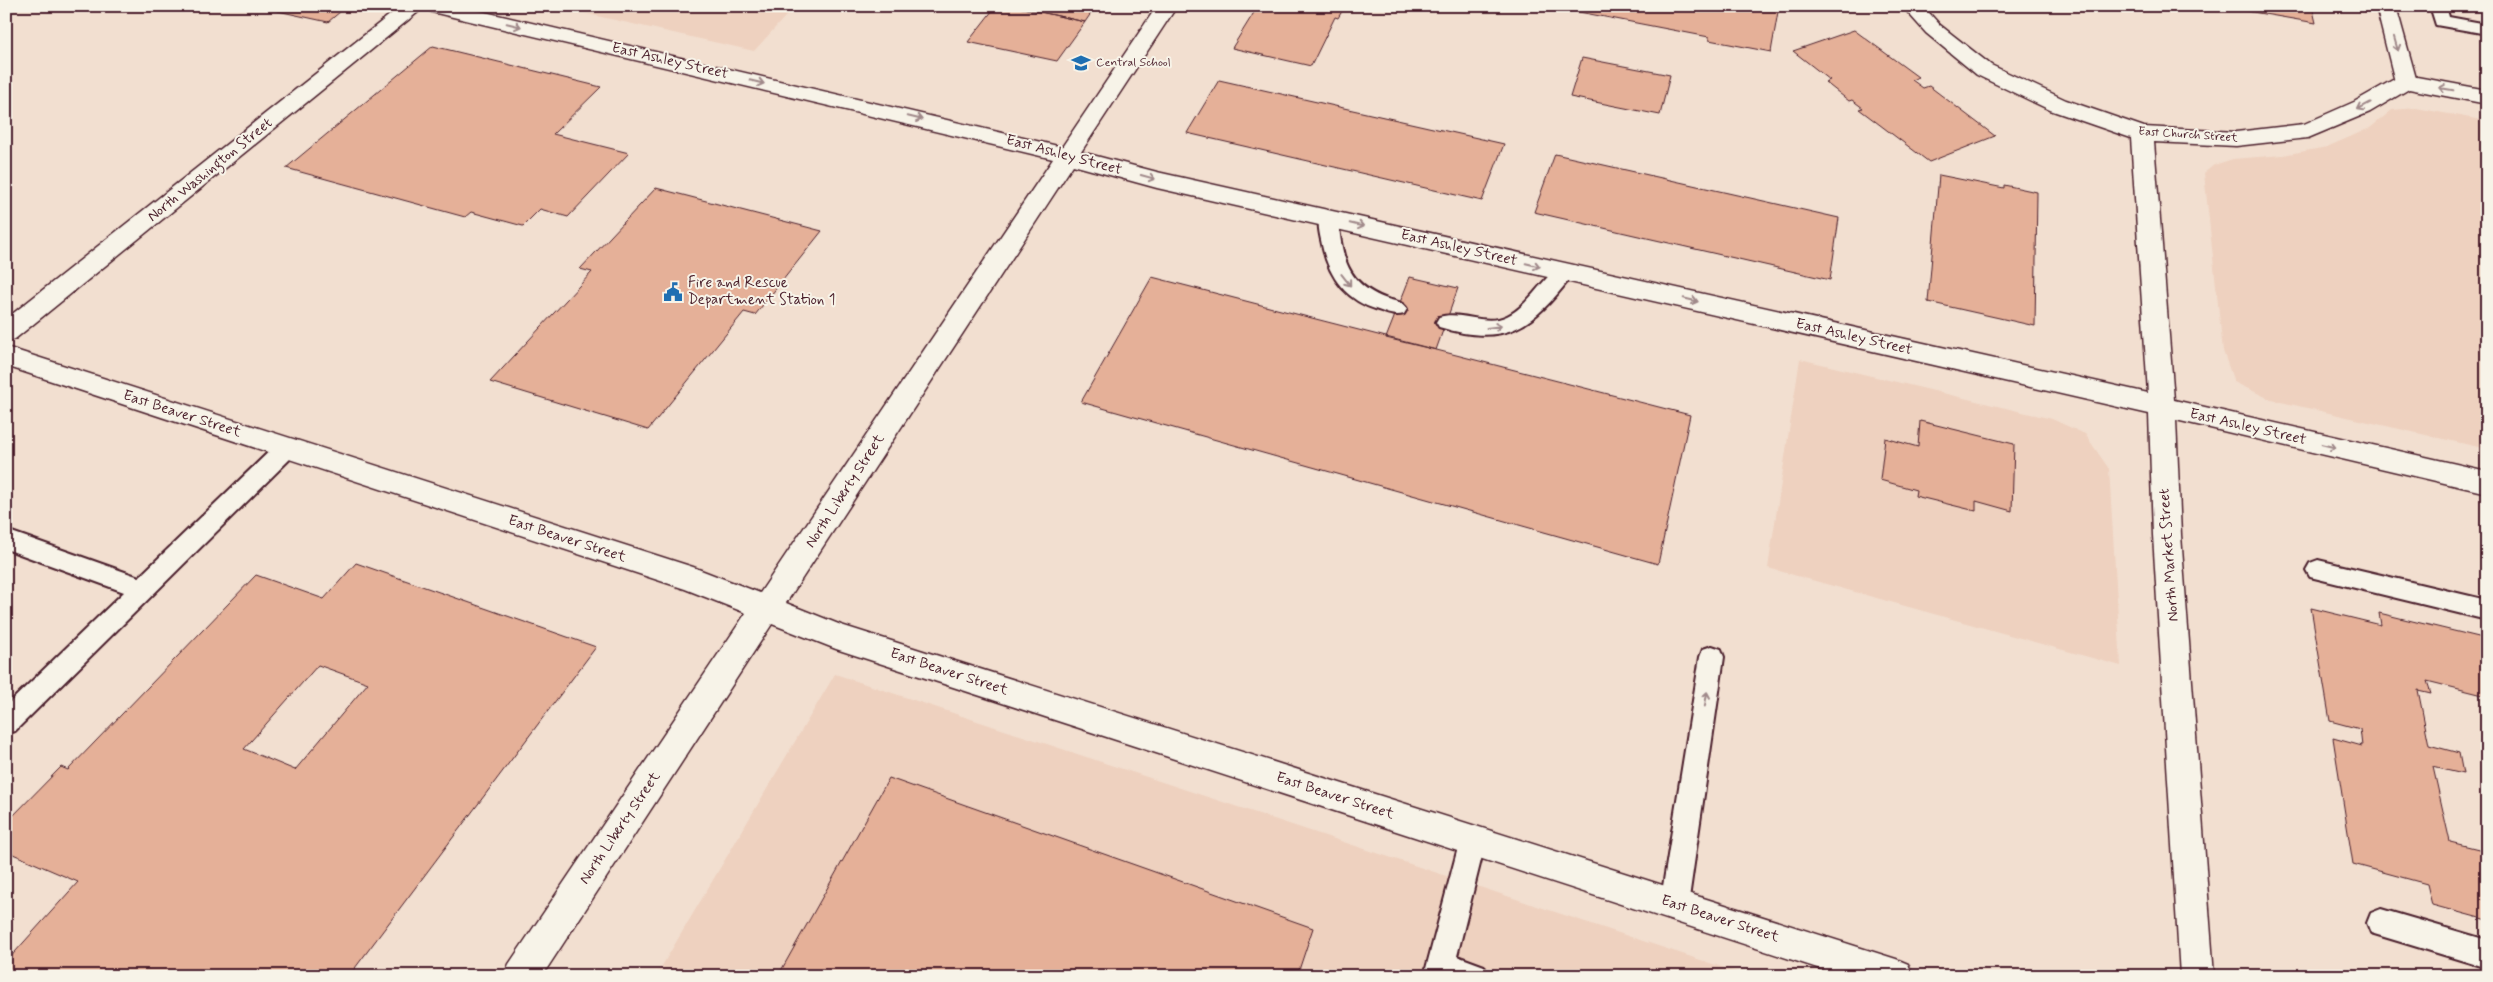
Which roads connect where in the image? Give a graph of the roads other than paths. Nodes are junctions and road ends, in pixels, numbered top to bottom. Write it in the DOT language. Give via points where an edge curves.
graph roads {
  1 [pos="414,6"];
  2 [pos="432,6"];
  3 [pos="1167,6"];
  4 [pos="1912,6"];
  5 [pos="2386,6"];
  6 [pos="2438,6"];
  7 [pos="2487,29"];
  8 [pos="2406,82"];
  9 [pos="2487,97"];
  10 [pos="2142,134"];
  11 [pos="1067,155"];
  12 [pos="1328,218"];
  13 [pos="1564,272"];
  14 [pos="1397,309"];
  15 [pos="1446,322"];
  16 [pos="6,333"];
  17 [pos="6,356"];
  18 [pos="2162,408"];
  19 [pos="286,448"];
  20 [pos="2487,482"];
  21 [pos="6,539"];
  22 [pos="2318,570"];
  23 [pos="143,589"];
  24 [pos="767,609"];
  25 [pos="2487,610"];
  26 [pos="1712,658"];
  27 [pos="6,723"];
  28 [pos="1473,840"];
  29 [pos="1674,904"];
  30 [pos="2381,923"];
  31 [pos="2487,954"];
  32 [pos="1440,970"];
  33 [pos="521,976"];
  34 [pos="1474,976"];
  35 [pos="1896,976"];
  36 [pos="2197,976"];
  1 -- 16 [label="street, North Washington Street"];
  2 -- 11 [label="street, East Ashley Street, one-way"];
  3 -- 11 [label="street, North Liberty Street"];
  4 -- 10 [label="street, East Church Street" via="1933,29 1984,70 2058,105"];
  5 -- 8 [label="street, one-way"];
  6 -- 7 [label="lane" via="2442,21"];
  9 -- 8 [label="street, one-way"];
  8 -- 10 [label="street, East Church Street, one-way" via="2362,107 2308,131 2236,139"];
  10 -- 18 [label="street, North Market Street"];
  11 -- 12 [label="street, East Ashley Street, one-way" via="1157,180"];
  11 -- 24 [label="street, North Liberty Street"];
  12 -- 13 [label="street, East Ashley Street, one-way"];
  12 -- 14 [label="lane, one-way" via="1330,246 1342,277 1358,295"];
  15 -- 13 [label="lane, one-way" via="1493,329 1516,322 1546,296"];
  13 -- 18 [label="street, East Ashley Street, one-way"];
  17 -- 19 [label="street, East Beaver Street"];
  18 -- 20 [label="street, East Ashley Street, one-way"];
  18 -- 36 [label="street, North Market Street" via="2166,518"];
  19 -- 23 [label="lane"];
  19 -- 24 [label="street, East Beaver Street" via="693,580"];
  21 -- 23 [label="lane"];
  22 -- 25 [label="lane"];
  23 -- 27 [label="lane"];
  24 -- 28 [label="street, East Beaver Street" via="836,636"];
  24 -- 33 [label="street, North Liberty Street"];
  29 -- 26 [label="lane, one-way"];
  28 -- 29 [label="street, East Beaver Street"];
  28 -- 32 [label="lane"];
  29 -- 35 [label="street, East Beaver Street"];
  30 -- 31 [label="lane"];
  32 -- 34 [label="lane"];
}
